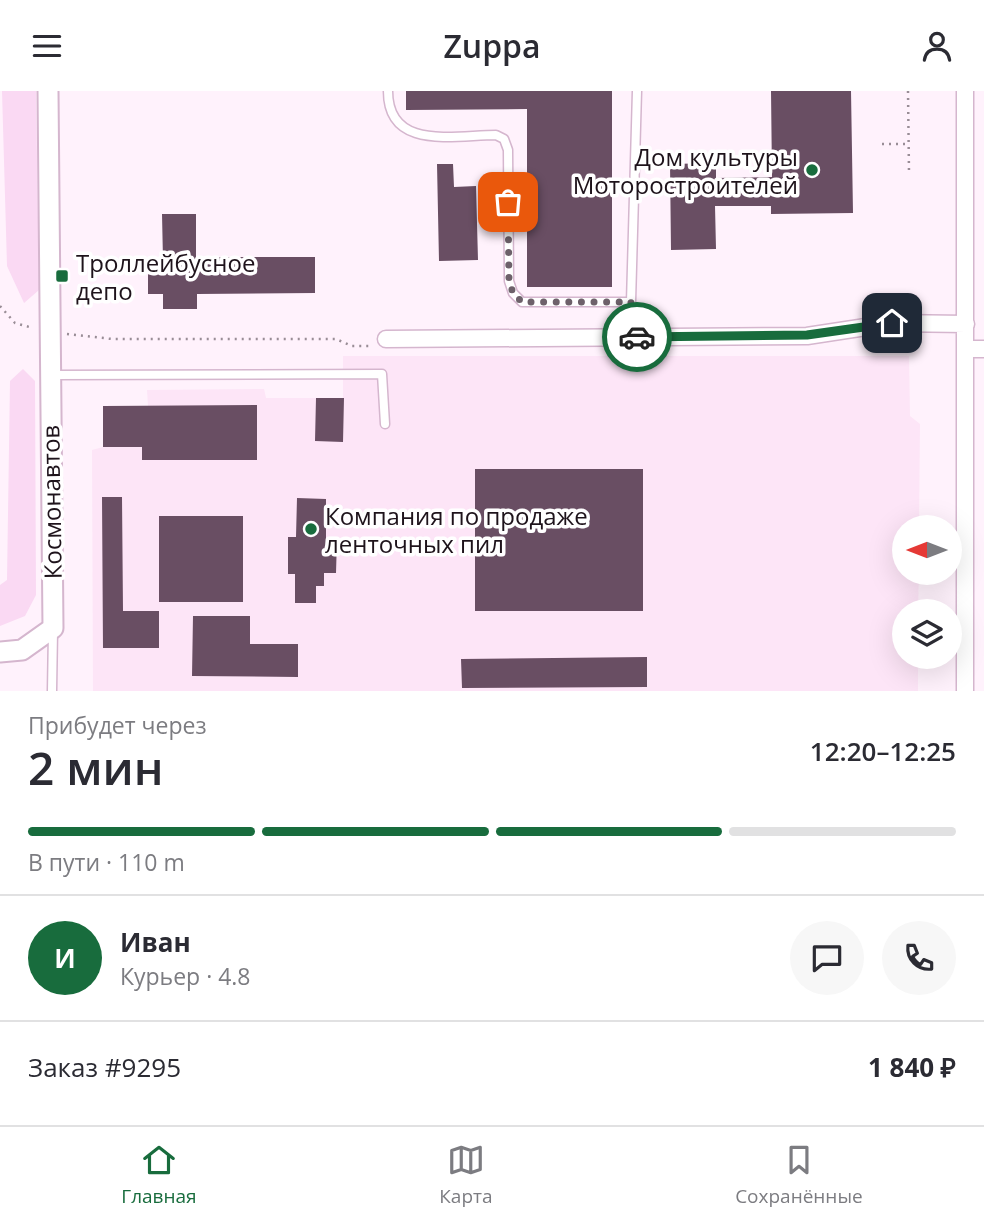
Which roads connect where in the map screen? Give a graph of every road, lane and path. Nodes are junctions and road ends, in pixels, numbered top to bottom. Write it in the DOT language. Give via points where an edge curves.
graph roads {
  1 [pos="48,91"];
  2 [pos="388,91"];
  3 [pos="636,91"];
  4 [pos="908,91"];
  5 [pos="965,91"];
  6 [pos="882,144"];
  7 [pos="908,144"];
  8 [pos="909,173"];
  9 [pos="631,302"];
  10 [pos="0,306"];
  11 [pos="966,324"];
  12 [pos="49,332"];
  13 [pos="630,337"];
  14 [pos="386,339"];
  15 [pos="966,349"];
  16 [pos="984,349"];
  17 [pos="49,376"];
  18 [pos="385,424"];
  19 [pos="53,628"];
  20 [pos="0,652"];
  21 [pos="52,691"];
  22 [pos="965,691"];
  1 -- 12 [label="street, Космонавтов"];
  2 -- 9 [label="lane" via="388,110 401,127 415,135 496,135 504,139 508,150 509,281 522,302"];
  3 -- 9 [label="lane"];
  4 -- 7 [label="path"];
  5 -- 11 [label="street"];
  6 -- 7 [label="path"];
  7 -- 8 [label="path"];
  9 -- 13 [label="lane"];
  10 -- 12 [label="path" via="15,323"];
  11 -- 13 [label="street" via="892,323 807,335"];
  11 -- 15 [label="street"];
  12 -- 14 [label="path" via="112,339 336,339 352,346 378,346"];
  12 -- 17 [label="street, Космонавтов"];
  13 -- 14 [label="street"];
  15 -- 16 [label="street"];
  15 -- 22 [label="street"];
  17 -- 18 [label="lane" via="382,374"];
  17 -- 19 [label="street, Космонавтов"];
  19 -- 20 [label="street" via="22,649"];
  19 -- 21 [label="lane"];
}
